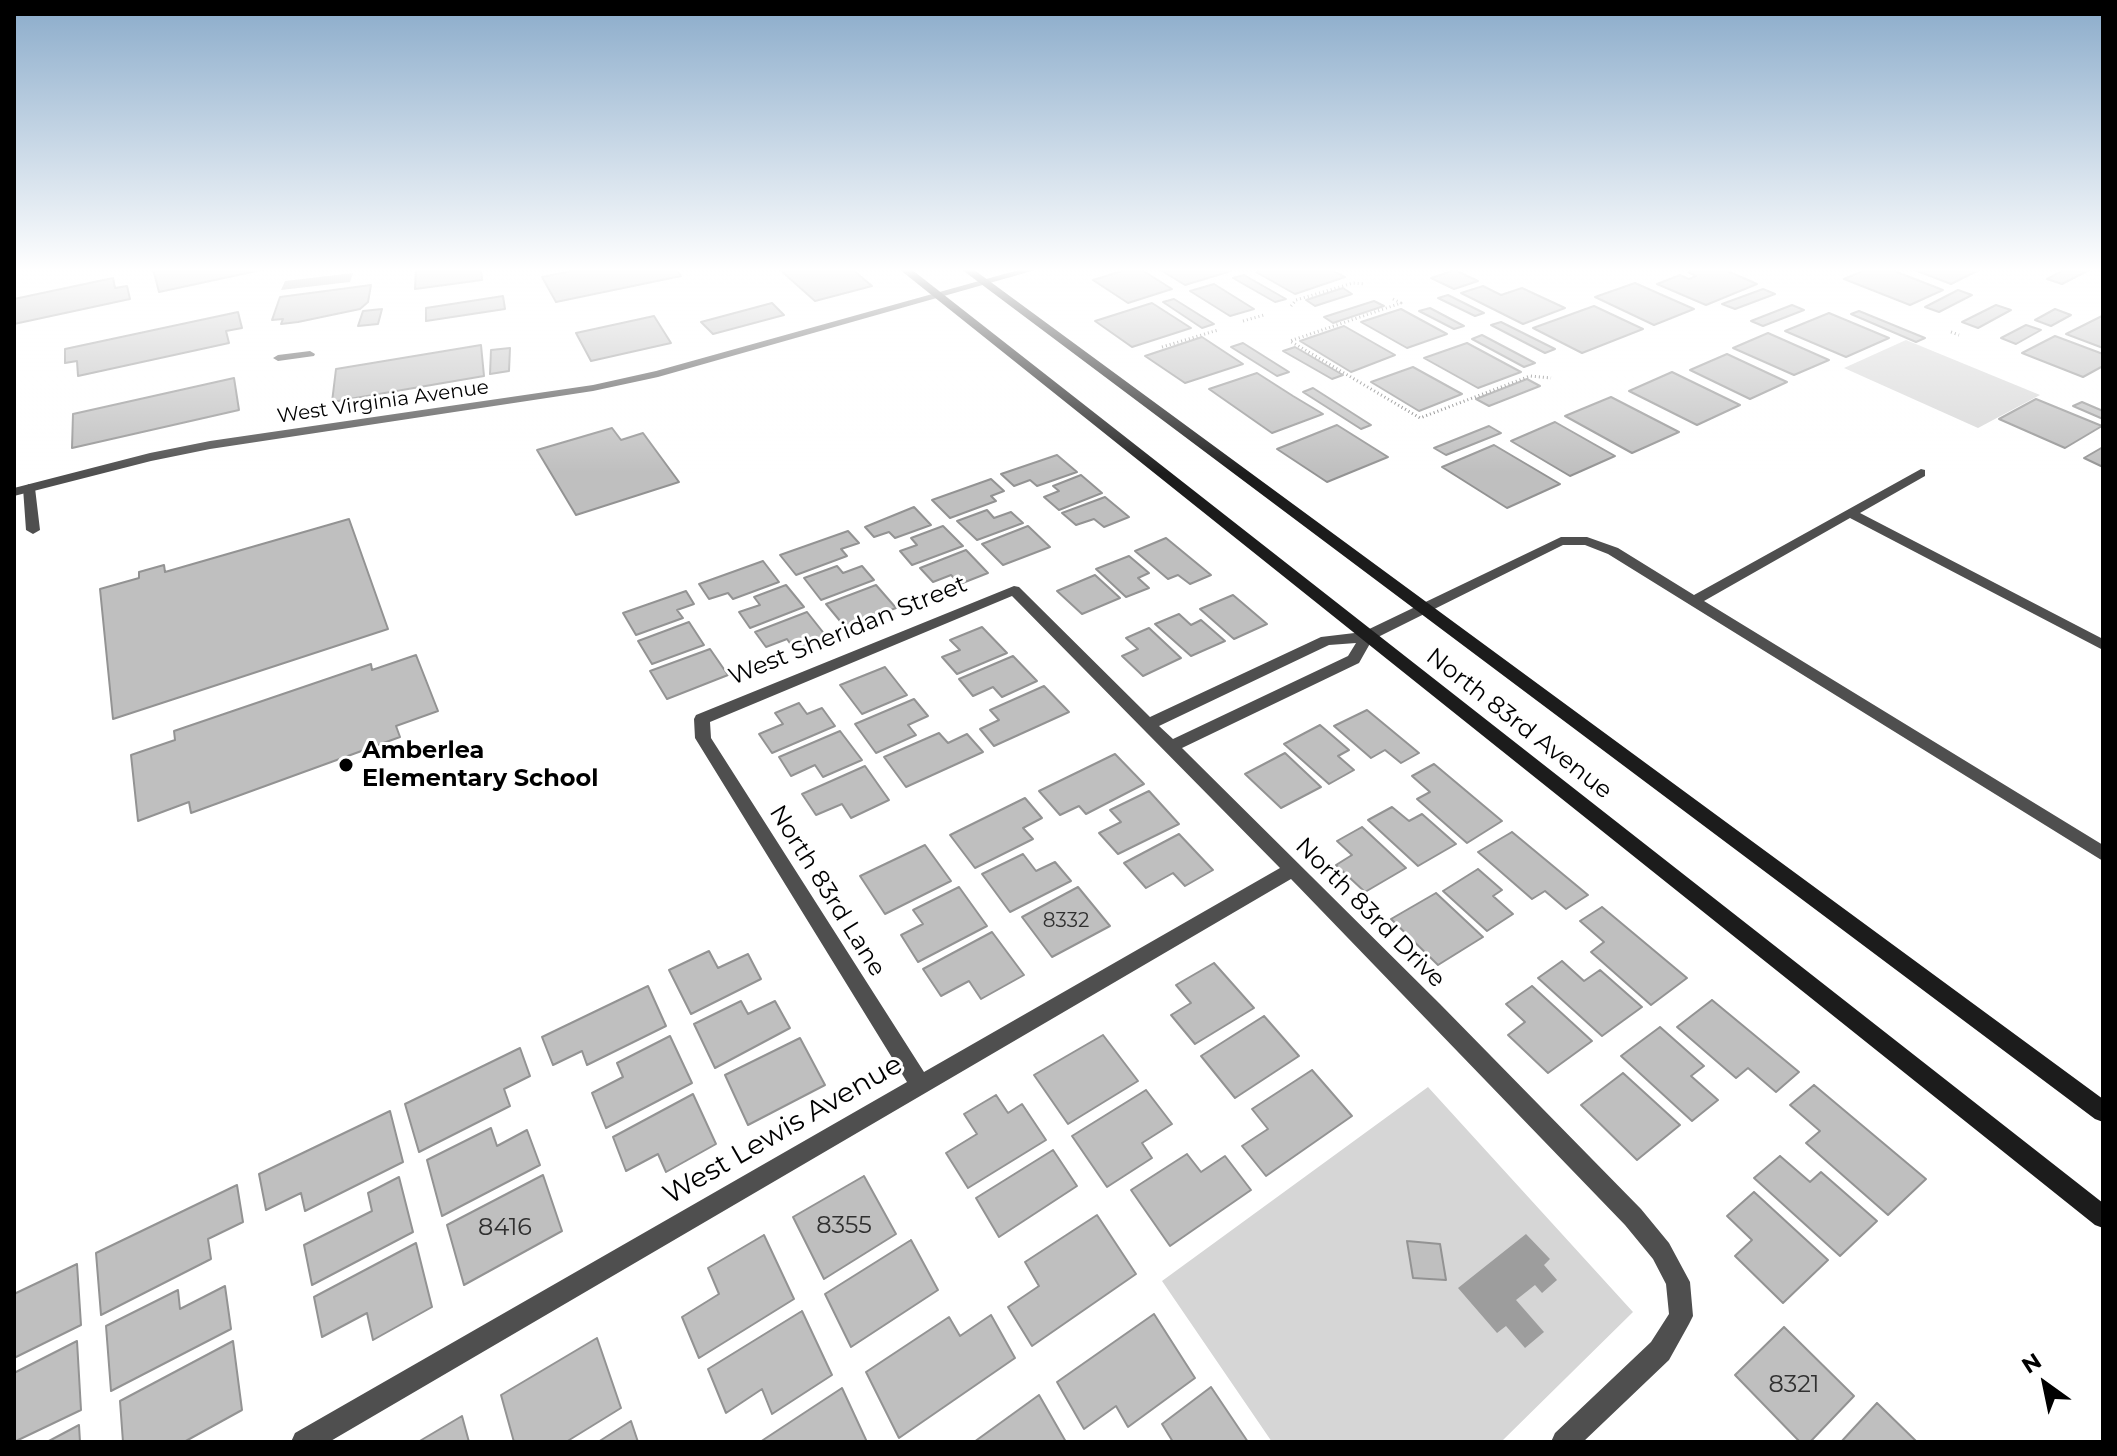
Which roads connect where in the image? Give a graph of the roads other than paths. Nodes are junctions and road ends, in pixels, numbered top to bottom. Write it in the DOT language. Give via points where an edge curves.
graph roads {
  1 [pos="791,337"];
  2 [pos="989,337"];
  3 [pos="1058,337"];
  4 [pos="310,354"];
  5 [pos="278,358"];
  6 [pos="1921,473"];
  7 [pos="29,488"];
  8 [pos="14,492"];
  9 [pos="1850,513"];
  10 [pos="33,530"];
  11 [pos="1014,590"];
  12 [pos="1693,601"];
  13 [pos="1425,610"];
  14 [pos="1366,637"];
  15 [pos="2103,645"];
  16 [pos="1247,677"];
  17 [pos="1271,699"];
  18 [pos="702,719"];
  19 [pos="1149,724"];
  20 [pos="1172,746"];
  21 [pos="2103,854"];
  22 [pos="1293,869"];
  23 [pos="921,1085"];
  24 [pos="2103,1112"];
  25 [pos="2103,1217"];
  26 [pos="304,1442"];
  27 [pos="1564,1442"];
  1 -- 7 [label="street, West Virginia Avenue" via="593,388 210,445"];
  2 -- 14 [label="main road, North 83rd Avenue"];
  3 -- 13 [label="main road, North 83rd Avenue"];
  4 -- 5 [label="street"];
  6 -- 9 [label="street"];
  7 -- 8 [label="street, West Virginia Avenue"];
  7 -- 10 [label="street"];
  9 -- 12 [label="street"];
  9 -- 15 [label="street"];
  11 -- 18 [label="street, West Sheridan Street"];
  11 -- 19 [label="street, North 83rd Drive"];
  12 -- 13 [label="street" via="1613,551 1587,541 1561,541"];
  12 -- 21 [label="street"];
  13 -- 14 [label="street"];
  13 -- 24 [label="main road, North 83rd Avenue"];
  14 -- 16 [label="street" via="1326,640"];
  14 -- 17 [label="street" via="1354,659"];
  14 -- 25 [label="main road, North 83rd Avenue"];
  16 -- 17 [label="street"];
  16 -- 19 [label="street"];
  17 -- 20 [label="street"];
  18 -- 23 [label="street, North 83rd Lane" via="703,738"];
  19 -- 20 [label="street, North 83rd Drive"];
  20 -- 22 [label="street, North 83rd Drive"];
  22 -- 23 [label="street, West Lewis Avenue"];
  22 -- 27 [label="street, North 83rd Drive" via="1633,1217 1678,1282 1681,1316 1660,1351"];
  23 -- 26 [label="street, West Lewis Avenue"];
}
